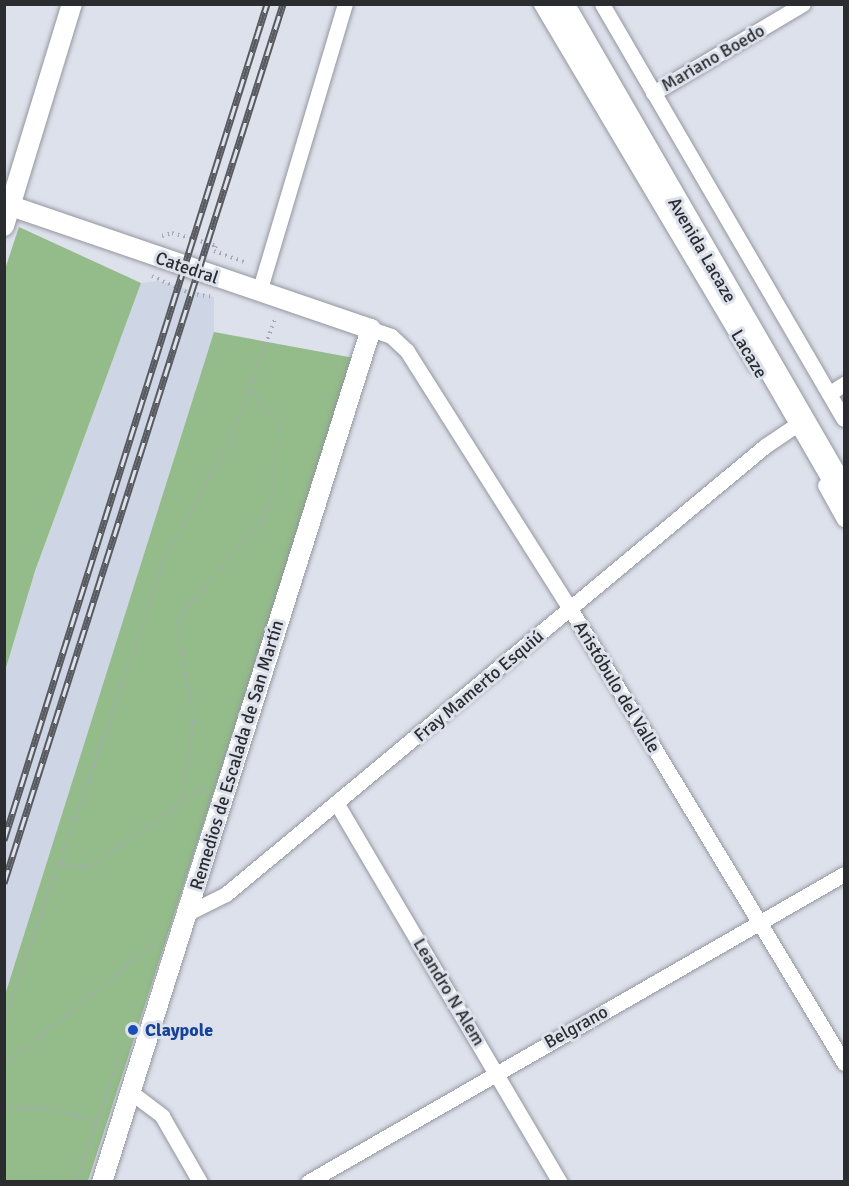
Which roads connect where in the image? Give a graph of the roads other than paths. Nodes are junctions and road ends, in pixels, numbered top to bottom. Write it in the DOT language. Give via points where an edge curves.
graph roads {
  1 [pos="72,4"];
  2 [pos="345,4"];
  3 [pos="542,4"];
  4 [pos="561,4"];
  5 [pos="574,4"];
  6 [pos="602,4"];
  7 [pos="803,4"];
  8 [pos="653,93"];
  9 [pos="8,204"];
  10 [pos="4,226"];
  11 [pos="259,292"];
  12 [pos="371,329"];
  13 [pos="844,384"];
  14 [pos="830,393"];
  15 [pos="844,419"];
  16 [pos="792,428"];
  17 [pos="844,468"];
  18 [pos="844,494"];
  19 [pos="844,519"];
  20 [pos="571,610"];
  21 [pos="336,804"];
  22 [pos="844,874"];
  23 [pos="188,913"];
  24 [pos="761,922"];
  25 [pos="844,1063"];
  26 [pos="496,1072"];
  27 [pos="132,1093"];
  28 [pos="102,1182"];
  29 [pos="200,1182"];
  30 [pos="308,1182"];
  31 [pos="560,1182"];
  1 -- 9 [label="street"];
  2 -- 11 [label="street"];
  3 -- 16 [label="street, Lacaze"];
  4 -- 18 [label="main road, Avenida Lacaze"];
  5 -- 17 [label="main road, Avenida Lacaze"];
  6 -- 8 [label="street"];
  7 -- 8 [label="street, Mariano Boedo"];
  8 -- 14 [label="street"];
  9 -- 10 [label="street"];
  9 -- 11 [label="street, Catedral"];
  11 -- 12 [label="street, Catedral"];
  12 -- 20 [label="street, Aristóbulo del Valle" via="391,336 407,351"];
  12 -- 23 [label="street, Remedios de Escalada de San Martín"];
  13 -- 14 [label="street"];
  14 -- 15 [label="street"];
  16 -- 19 [label="street, Lacaze"];
  16 -- 20 [label="street, Fray Mamerto Esquiú" via="765,446"];
  20 -- 21 [label="street, Fray Mamerto Esquiú"];
  20 -- 24 [label="street, Aristóbulo del Valle"];
  21 -- 23 [label="street, Fray Mamerto Esquiú" via="222,897"];
  21 -- 26 [label="street, Leandro N Alem"];
  22 -- 24 [label="street, Belgrano"];
  23 -- 27 [label="street, Remedios de Escalada de San Martín"];
  24 -- 25 [label="street, Aristóbulo del Valle"];
  24 -- 26 [label="street, Belgrano"];
  26 -- 30 [label="street, Belgrano"];
  26 -- 31 [label="street, Leandro N Alem"];
  27 -- 28 [label="street, Remedios de Escalada de San Martín"];
  27 -- 29 [label="street" via="162,1116"];
}
